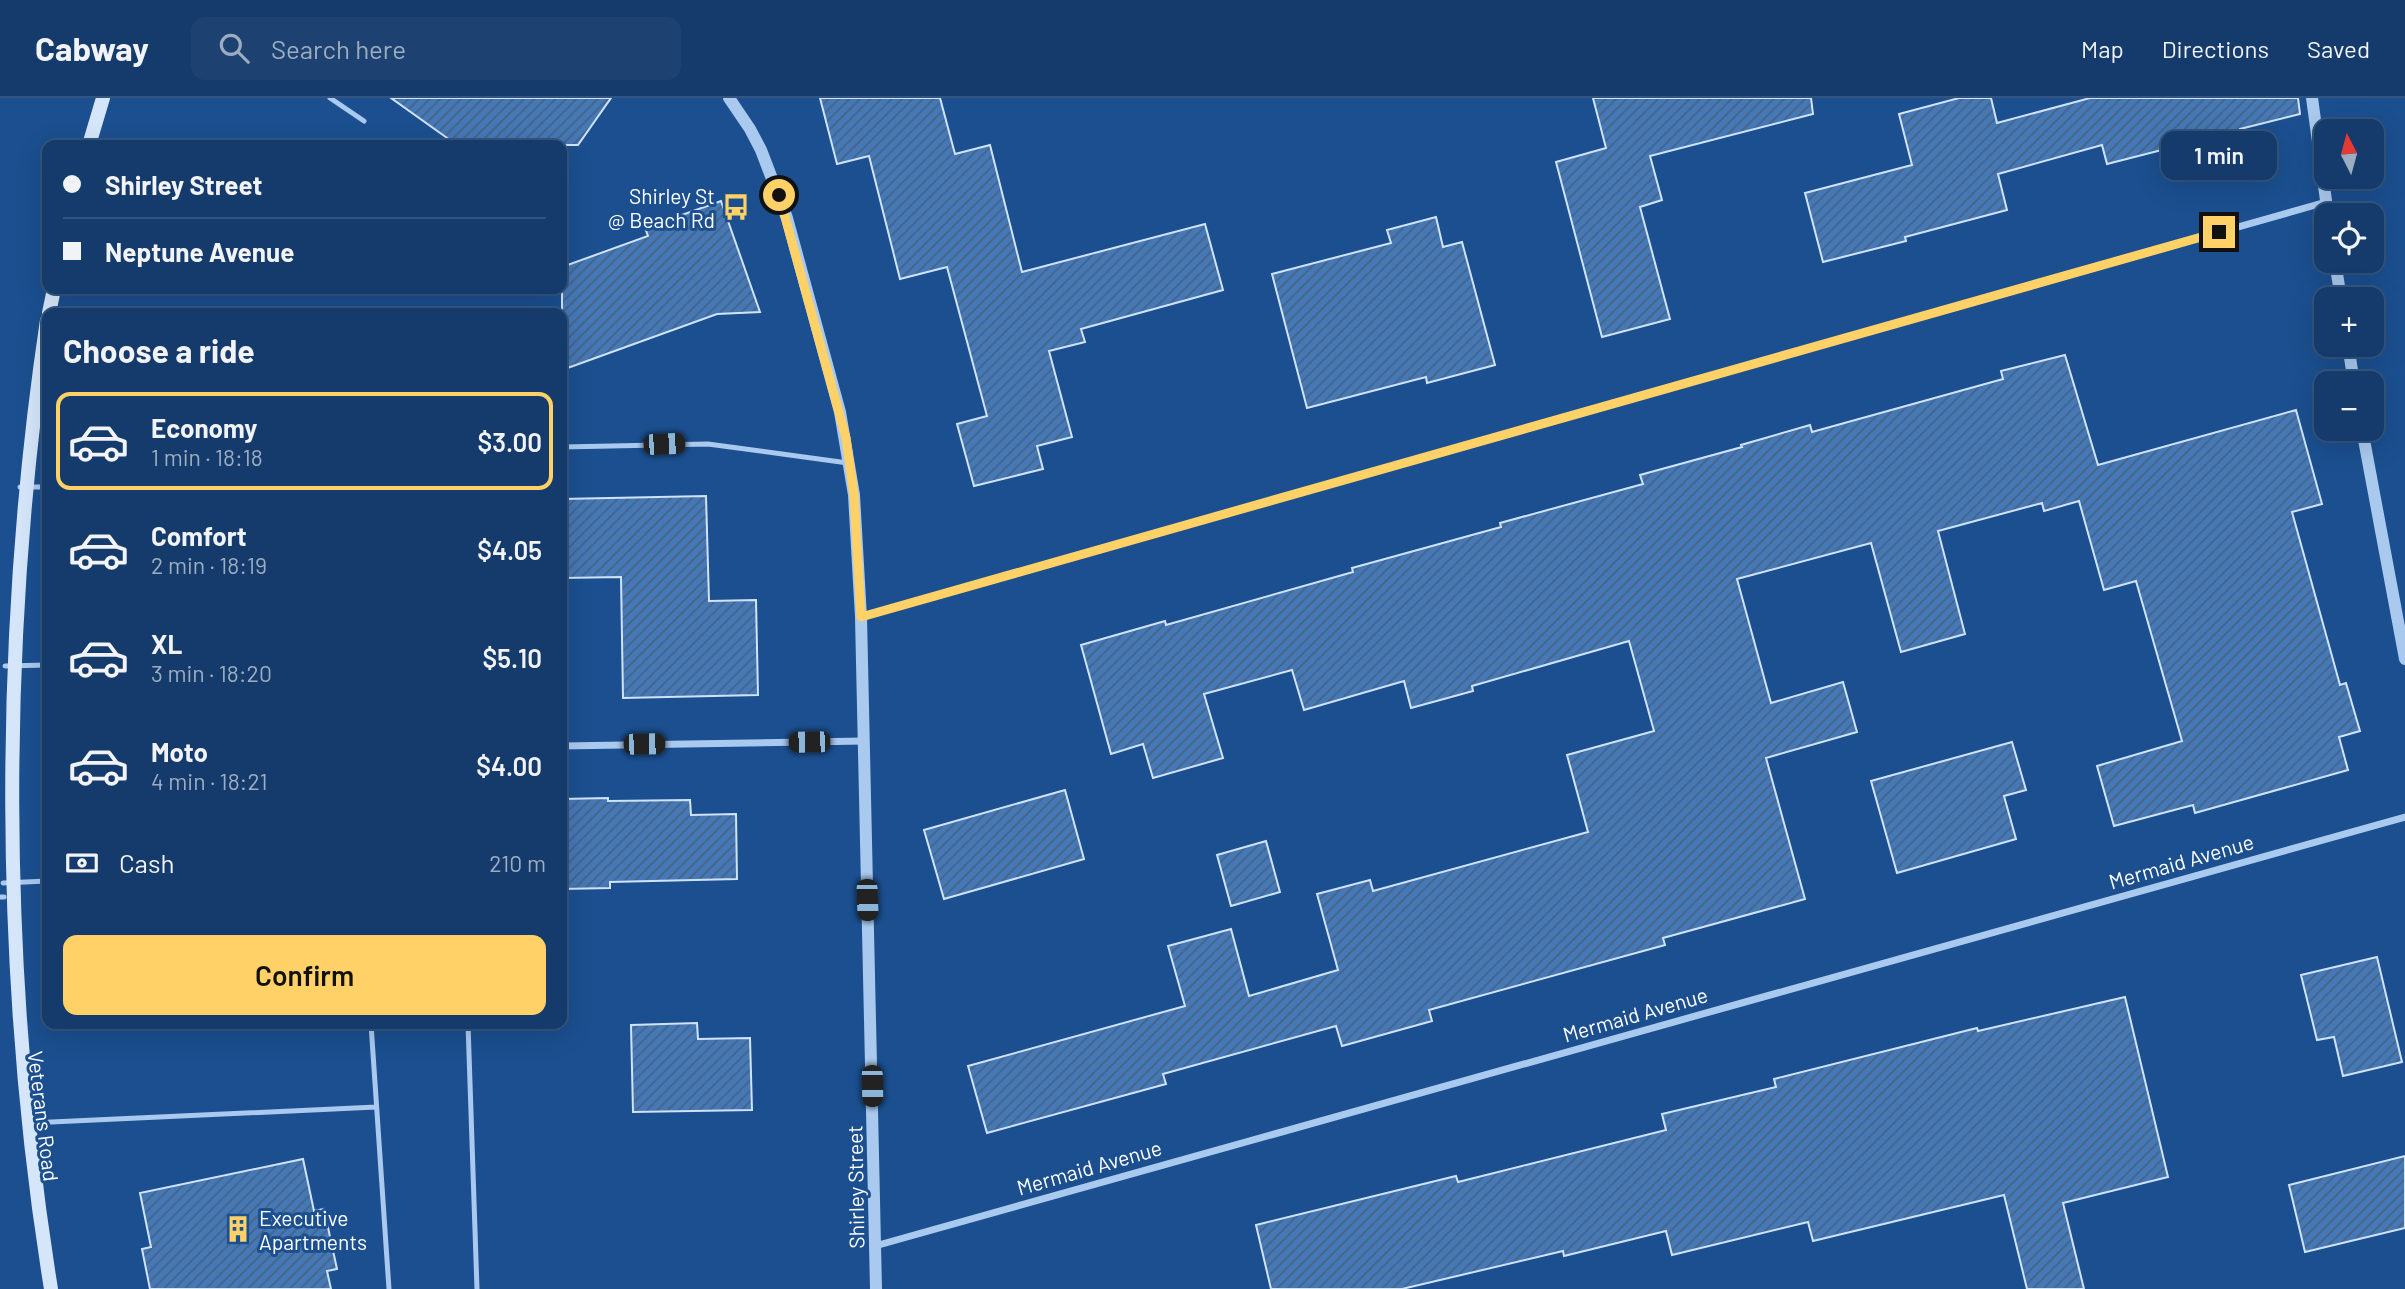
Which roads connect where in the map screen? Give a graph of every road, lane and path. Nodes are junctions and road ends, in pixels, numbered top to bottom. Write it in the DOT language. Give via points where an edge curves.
graph roads {
  1 [pos="103,98"];
  2 [pos="330,98"];
  3 [pos="730,98"];
  4 [pos="2312,98"];
  5 [pos="364,121"];
  6 [pos="90,140"];
  7 [pos="2326,202"];
  8 [pos="42,351"];
  9 [pos="2364,441"];
  10 [pos="567,447"];
  11 [pos="850,464"];
  12 [pos="20,487"];
  13 [pos="42,487"];
  14 [pos="861,617"];
  15 [pos="2405,659"];
  16 [pos="42,665"];
  17 [pos="5,666"];
  18 [pos="864,741"];
  19 [pos="567,746"];
  20 [pos="2405,817"];
  21 [pos="42,882"];
  22 [pos="2,892"];
  23 [pos="371,1029"];
  24 [pos="468,1029"];
  25 [pos="376,1107"];
  26 [pos="23,1123"];
  27 [pos="875,1245"];
  28 [pos="51,1289"];
  29 [pos="389,1289"];
  30 [pos="477,1289"];
  31 [pos="876,1289"];
  1 -- 6 [label="main road"];
  2 -- 5 [label="lane"];
  3 -- 11 [label="street, Shirley Street" via="756,139 779,195 840,412"];
  4 -- 7 [label="street"];
  7 -- 14 [label="street"];
  8 -- 12 [label="main road, Veterans Road"];
  9 -- 15 [label="street"];
  10 -- 11 [label="lane" via="708,444"];
  11 -- 14 [label="street, Shirley Street"];
  12 -- 13 [label="lane"];
  12 -- 17 [label="main road, Veterans Road"];
  14 -- 18 [label="street, Shirley Street"];
  16 -- 17 [label="lane"];
  17 -- 22 [label="main road, Veterans Road"];
  18 -- 19 [label="street"];
  18 -- 27 [label="street, Shirley Street"];
  20 -- 27 [label="street, Mermaid Avenue"];
  21 -- 22 [label="lane"];
  22 -- 26 [label="main road, Veterans Road"];
  23 -- 25 [label="lane"];
  24 -- 30 [label="lane"];
  25 -- 26 [label="lane"];
  25 -- 29 [label="lane"];
  26 -- 28 [label="main road, Veterans Road"];
  27 -- 31 [label="street, Shirley Street"];
}
